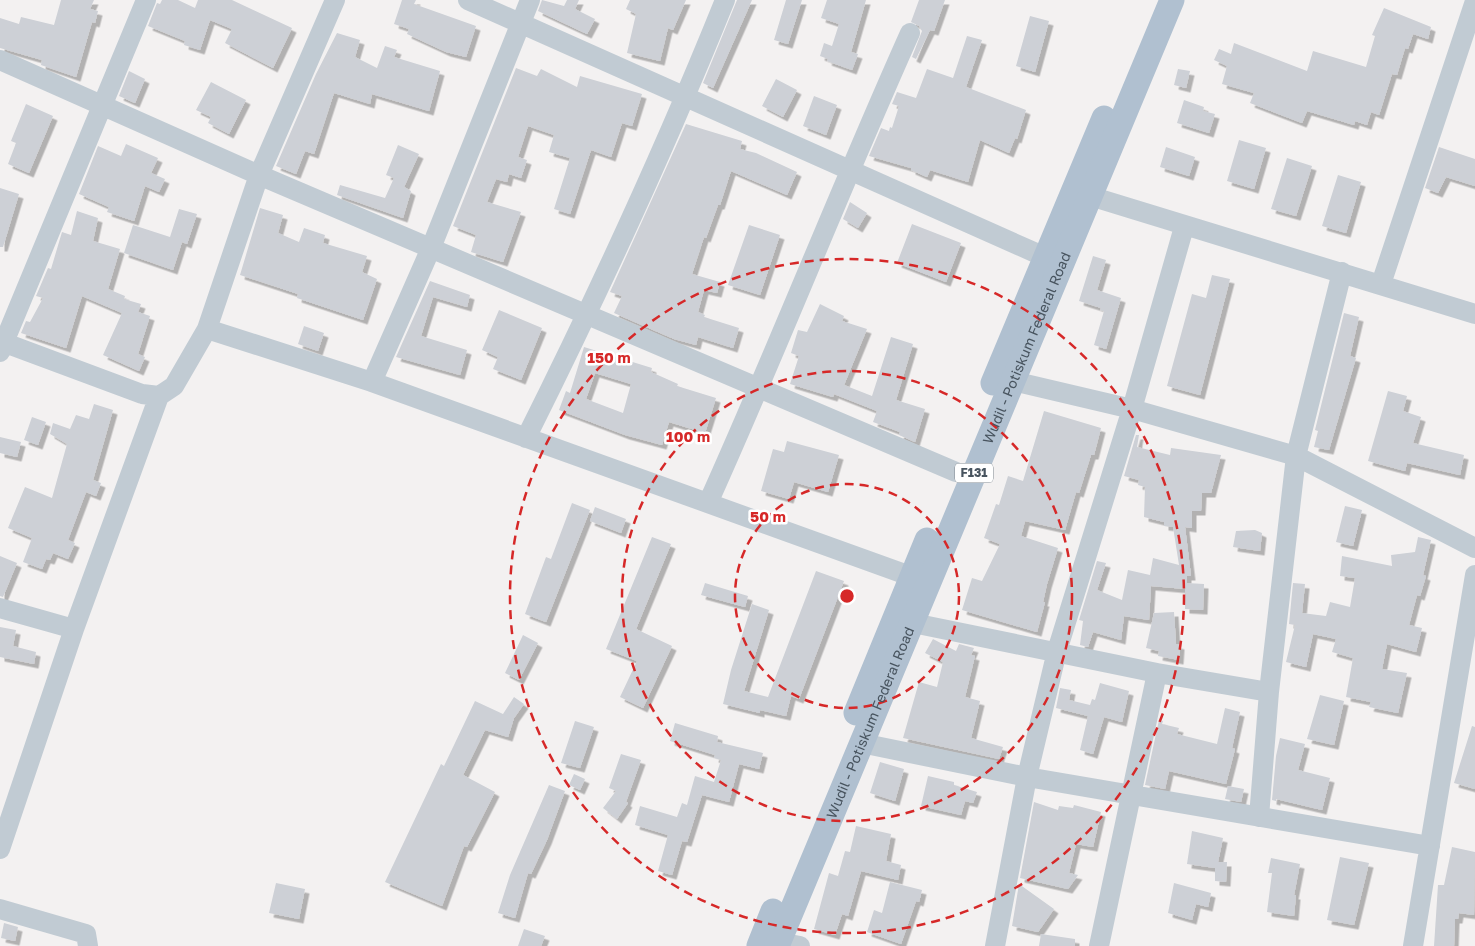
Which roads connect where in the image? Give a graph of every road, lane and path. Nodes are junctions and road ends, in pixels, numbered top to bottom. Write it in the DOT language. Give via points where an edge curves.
graph roads {
  1 [pos="146,0"];
  2 [pos="335,0"];
  3 [pos="468,0"];
  4 [pos="530,0"];
  5 [pos="725,0"];
  6 [pos="1154,0"];
  7 [pos="1172,0"];
  8 [pos="1475,1"];
  9 [pos="520,23"];
  10 [pos="910,33"];
  11 [pos="0,60"];
  12 [pos="686,97"];
  13 [pos="102,106"];
  14 [pos="849,170"];
  15 [pos="259,175"];
  16 [pos="1090,196"];
  17 [pos="1184,226"];
  18 [pos="431,248"];
  19 [pos="1045,257"];
  20 [pos="1342,272"];
  21 [pos="1381,284"];
  22 [pos="1475,314"];
  23 [pos="587,316"];
  24 [pos="208,329"];
  25 [pos="1,345"];
  26 [pos="1012,381"];
  27 [pos="372,382"];
  28 [pos="760,389"];
  29 [pos="159,396"];
  30 [pos="1132,410"];
  31 [pos="526,438"];
  32 [pos="1296,456"];
  33 [pos="956,472"];
  34 [pos="708,504"];
  35 [pos="1475,548"];
  36 [pos="1475,575"];
  37 [pos="920,580"];
  38 [pos="0,608"];
  39 [pos="913,623"];
  40 [pos="74,629"];
  41 [pos="1057,651"];
  42 [pos="1157,673"];
  43 [pos="1269,692"];
  44 [pos="861,743"];
  45 [pos="1026,777"];
  46 [pos="1131,796"];
  47 [pos="1259,817"];
  48 [pos="1430,846"];
  49 [pos="0,849"];
  50 [pos="0,909"];
  51 [pos="779,945"];
  52 [pos="88,946"];
  53 [pos="995,946"];
  54 [pos="1099,946"];
  55 [pos="1413,946"];
  1 -- 13 [label="street"];
  2 -- 15 [label="street"];
  3 -- 9 [label="street"];
  4 -- 9 [label="street"];
  5 -- 12 [label="street"];
  6 -- 19 [label="main road, Wudil - Potiskum Federal Road / F131"];
  7 -- 16 [label="main road, Wudil - Potiskum Federal Road / F131"];
  8 -- 21 [label="street"];
  9 -- 12 [label="street"];
  9 -- 18 [label="street"];
  10 -- 14 [label="street"];
  11 -- 13 [label="street"];
  12 -- 14 [label="street"];
  12 -- 23 [label="street"];
  13 -- 15 [label="street"];
  13 -- 25 [label="street"];
  14 -- 19 [label="street"];
  14 -- 28 [label="street"];
  15 -- 18 [label="street"];
  15 -- 24 [label="street"];
  16 -- 17 [label="street"];
  16 -- 26 [label="main road, Wudil - Potiskum Federal Road / F131"];
  17 -- 20 [label="street"];
  17 -- 30 [label="street"];
  18 -- 23 [label="street"];
  18 -- 27 [label="street"];
  19 -- 33 [label="main road, Wudil - Potiskum Federal Road / F131"];
  20 -- 21 [label="street"];
  20 -- 32 [label="street"];
  21 -- 22 [label="street"];
  23 -- 28 [label="street"];
  23 -- 31 [label="street"];
  24 -- 27 [label="street"];
  24 -- 29 [label="street" via="174,386"];
  25 -- 29 [label="street" via="142,394"];
  26 -- 30 [label="street"];
  26 -- 37 [label="main road, Wudil - Potiskum Federal Road / F131"];
  27 -- 31 [label="street"];
  28 -- 33 [label="street"];
  28 -- 34 [label="street"];
  29 -- 40 [label="street"];
  30 -- 32 [label="street"];
  30 -- 41 [label="street"];
  31 -- 34 [label="street"];
  32 -- 35 [label="street"];
  32 -- 43 [label="street"];
  33 -- 37 [label="main road, Wudil - Potiskum Federal Road / F131"];
  34 -- 37 [label="street"];
  36 -- 48 [label="street"];
  37 -- 39 [label="main road, Wudil - Potiskum Federal Road / F131"];
  37 -- 51 [label="main road, Wudil - Potiskum Federal Road / F131"];
  38 -- 40 [label="street"];
  39 -- 41 [label="street"];
  39 -- 44 [label="main road, Wudil - Potiskum Federal Road / F131"];
  40 -- 49 [label="street"];
  41 -- 42 [label="street"];
  41 -- 45 [label="street"];
  42 -- 43 [label="street"];
  42 -- 46 [label="street"];
  43 -- 47 [label="street"];
  44 -- 45 [label="street"];
  44 -- 51 [label="main road, Wudil - Potiskum Federal Road / F131"];
  45 -- 46 [label="street"];
  45 -- 53 [label="street"];
  46 -- 47 [label="street"];
  46 -- 54 [label="street"];
  47 -- 48 [label="street"];
  48 -- 55 [label="street"];
  50 -- 52 [label="street" via="86,934"];
}
